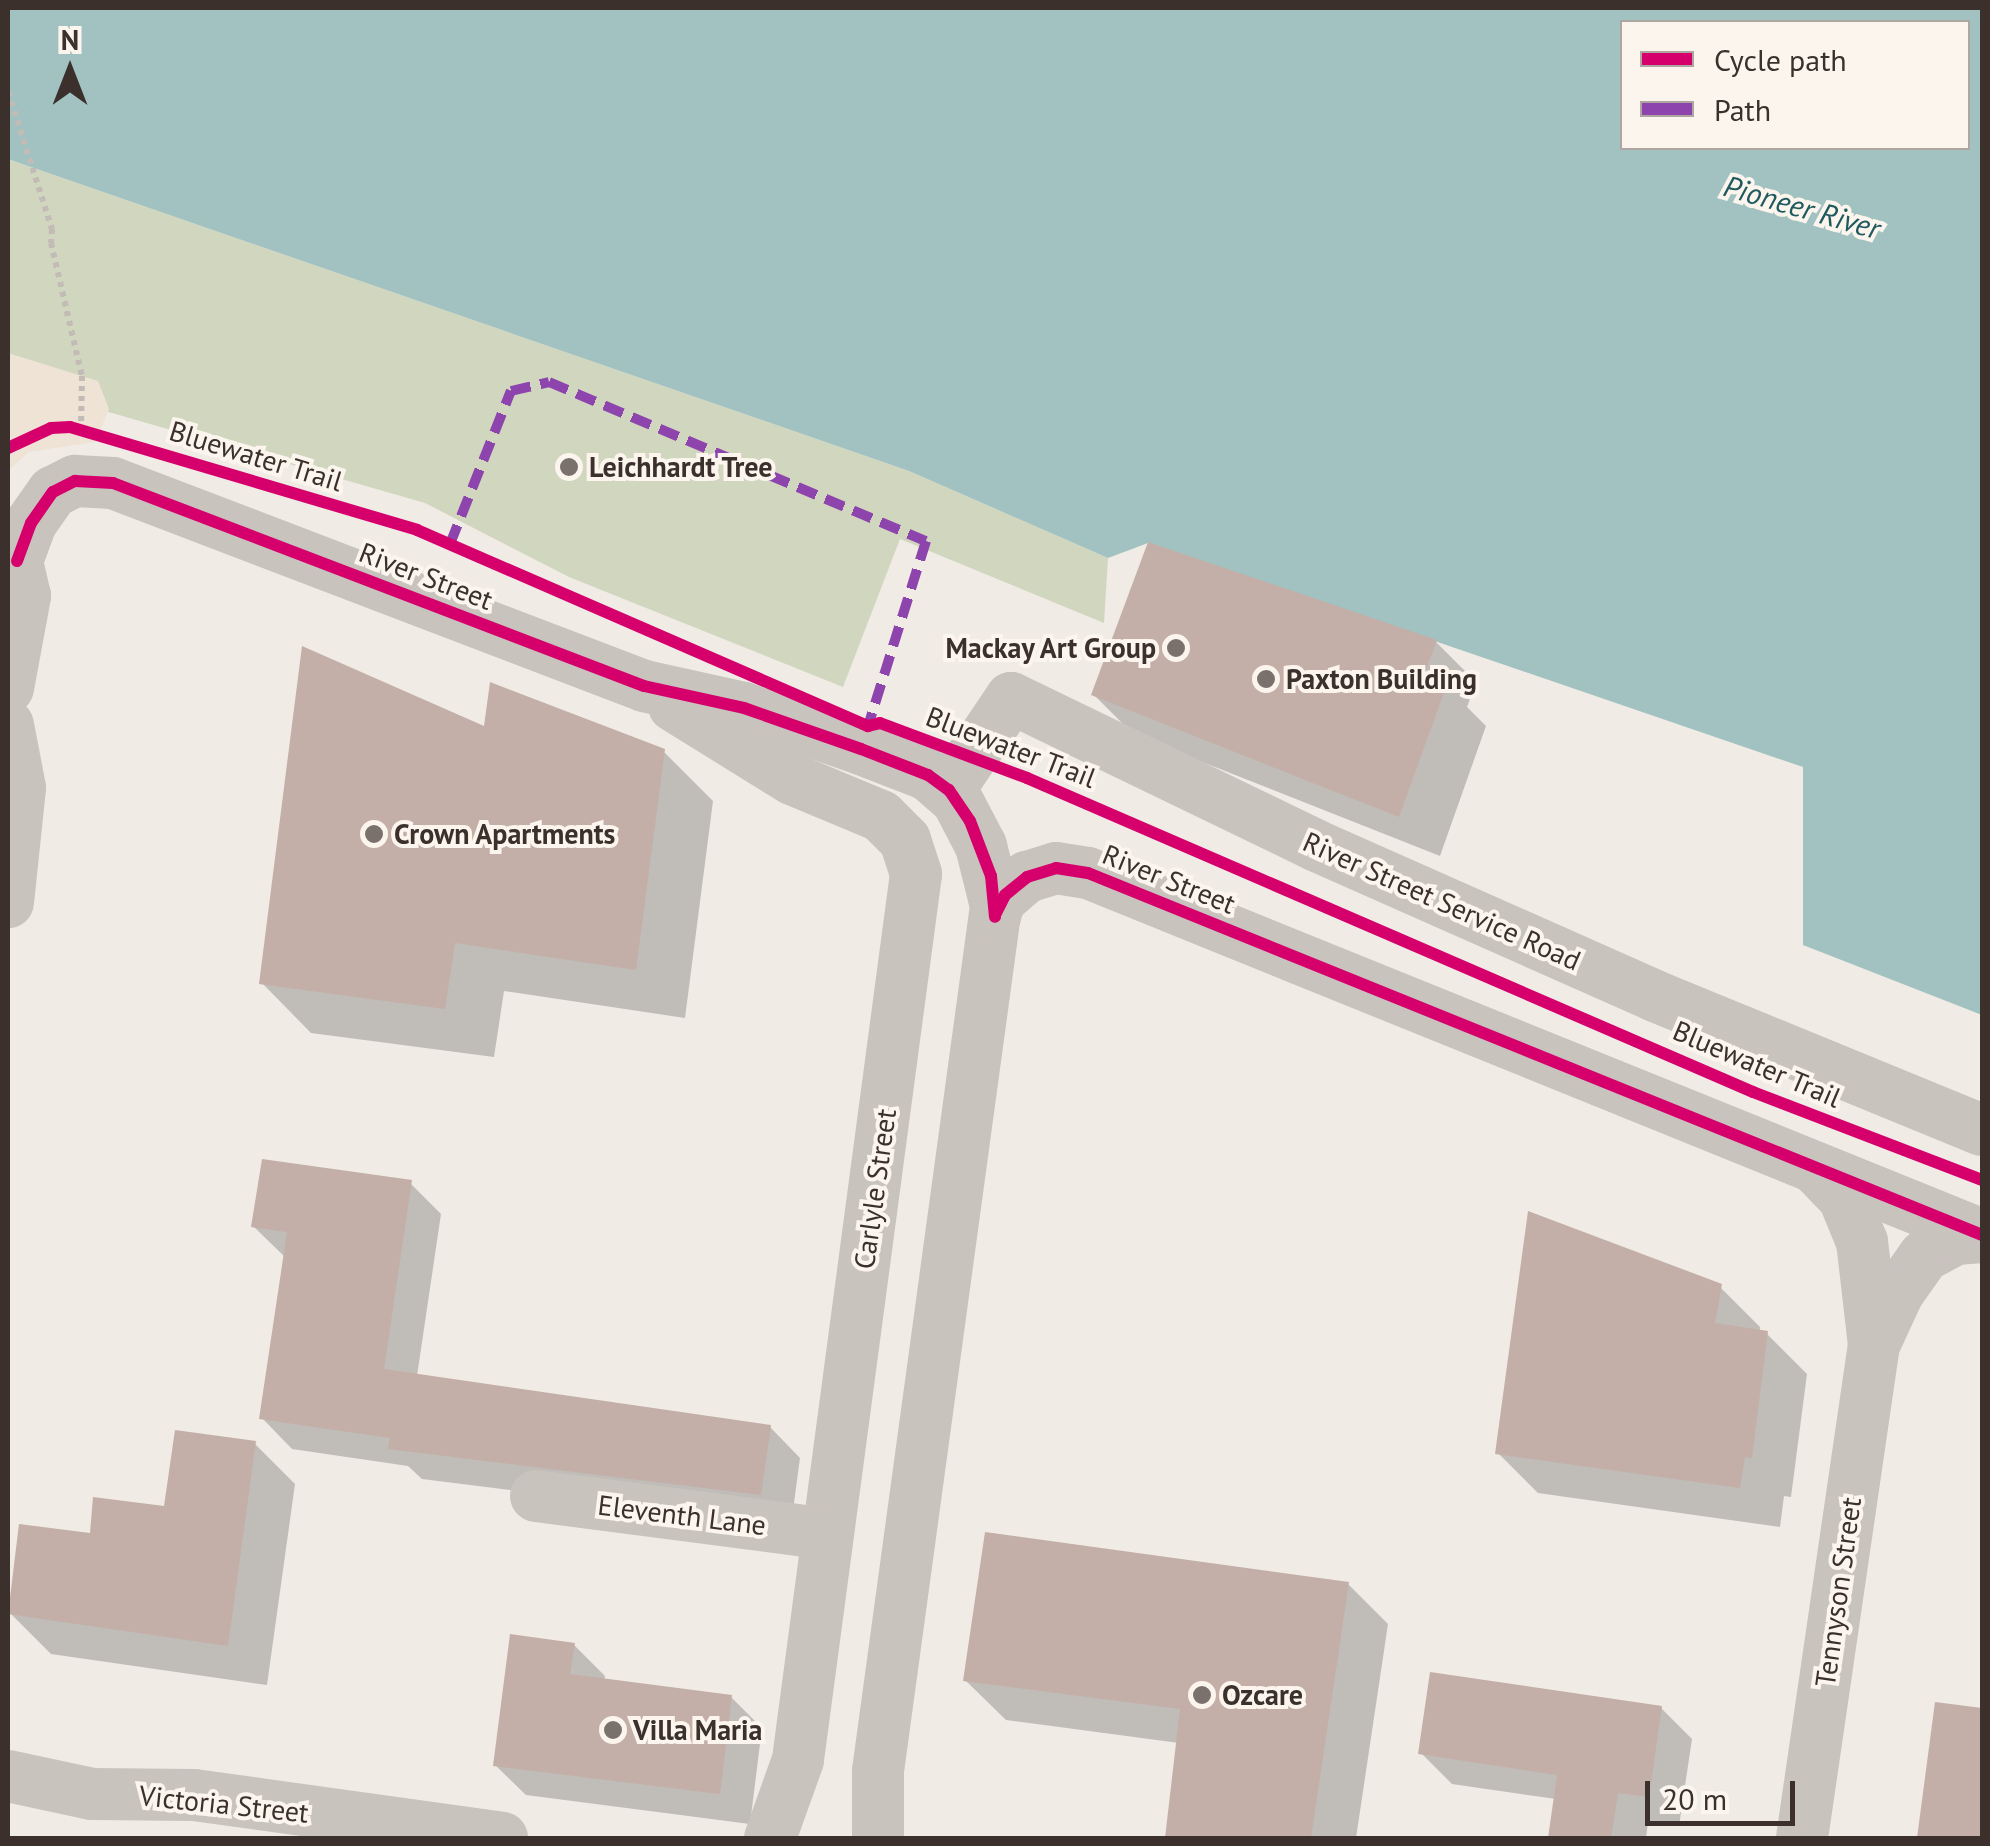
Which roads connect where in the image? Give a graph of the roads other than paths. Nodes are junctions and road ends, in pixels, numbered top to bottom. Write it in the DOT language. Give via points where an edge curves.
graph roads {
  1 [pos="15,558"];
  2 [pos="644,686"];
  3 [pos="8,688"];
  4 [pos="10,752"];
  5 [pos="949,790"];
  6 [pos="8,902"];
  7 [pos="993,932"];
  8 [pos="910,934"];
  9 [pos="1982,1130"];
  10 [pos="1816,1169"];
  11 [pos="1982,1236"];
  12 [pos="1874,1345"];
  13 [pos="536,1496"];
  14 [pos="828,1534"];
  15 [pos="8,1776"];
  16 [pos="502,1838"];
  17 [pos="770,1838"];
  18 [pos="878,1838"];
  19 [pos="1802,1838"];
  1 -- 2 [label="street, River Street" via="43,503 58,488 92,480"];
  1 -- 3 [label="street" via="25,596"];
  2 -- 5 [label="street, River Street" via="783,721 917,770"];
  2 -- 8 [label="street, Carlyle Street" via="785,775 873,812 898,830 916,874"];
  4 -- 6 [label="street" via="20,806"];
  5 -- 7 [label="street, River Street" via="970,820 992,876"];
  5 -- 9 [label="street, River Street Service Road" via="1011,698 1318,846 1655,996"];
  7 -- 8 [label="street" via="953,906 927,912"];
  7 -- 10 [label="street, River Street" via="1004,895 1027,877 1056,868 1088,872"];
  7 -- 18 [label="street" via="878,1771"];
  8 -- 14 [label="street, Carlyle Street"];
  10 -- 11 [label="street, River Street"];
  10 -- 12 [label="street, Tennyson Street" via="1844,1198 1862,1242"];
  11 -- 12 [label="street, Tennyson Street" via="1956,1239 1924,1256"];
  12 -- 19 [label="street, Tennyson Street"];
  13 -- 14 [label="street, Eleventh Lane"];
  14 -- 17 [label="street, Carlyle Street" via="796,1768"];
  15 -- 16 [label="street, Victoria Street" via="92,1794 194,1795"];
}
